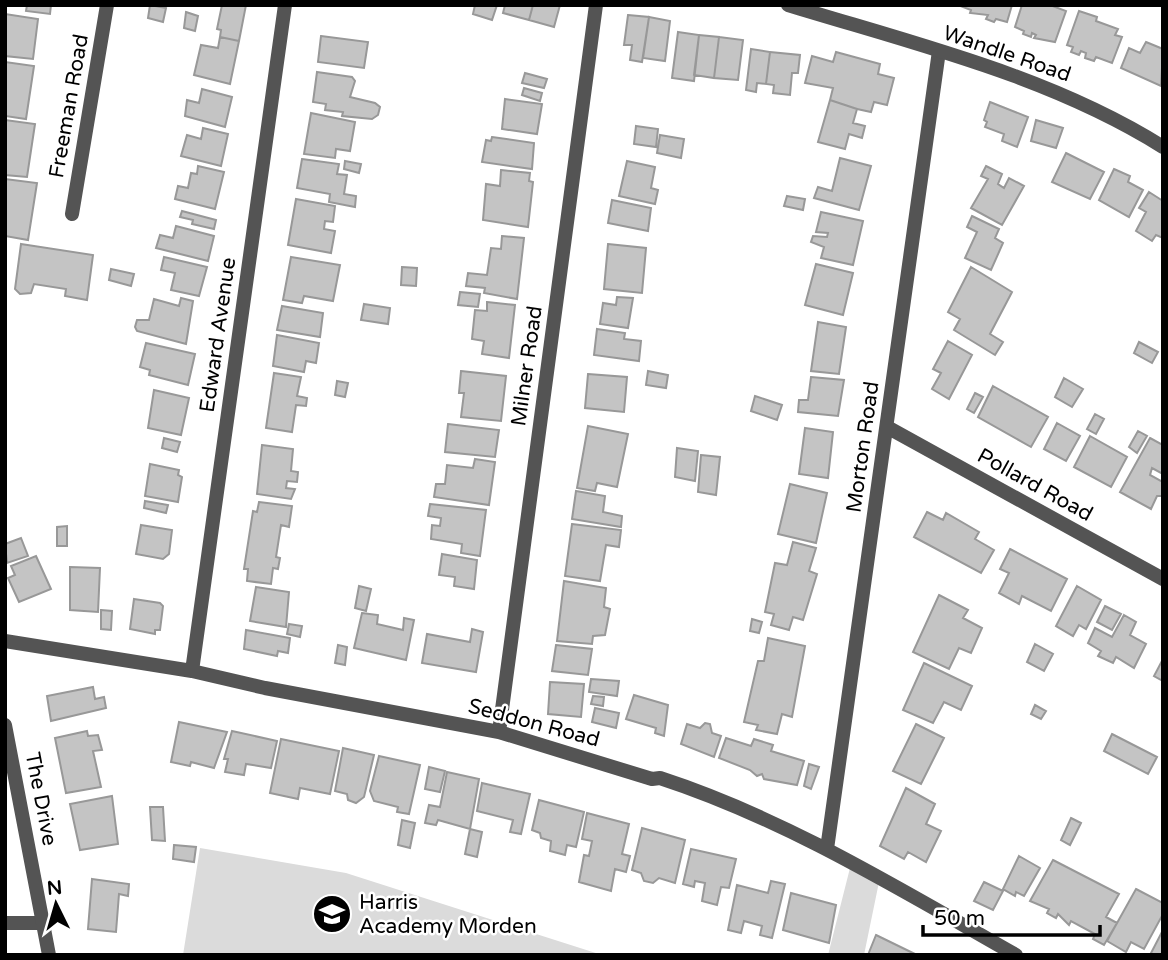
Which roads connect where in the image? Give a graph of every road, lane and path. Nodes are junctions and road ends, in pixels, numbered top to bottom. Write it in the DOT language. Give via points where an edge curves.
graph roads {
  1 [pos="107,5"];
  2 [pos="285,5"];
  3 [pos="596,5"];
  4 [pos="789,5"];
  5 [pos="939,51"];
  6 [pos="1163,147"];
  7 [pos="72,214"];
  8 [pos="887,427"];
  9 [pos="1163,579"];
  10 [pos="5,641"];
  11 [pos="192,671"];
  12 [pos="5,725"];
  13 [pos="499,732"];
  14 [pos="827,849"];
  15 [pos="5,923"];
  16 [pos="44,923"];
  17 [pos="49,955"];
  18 [pos="1016,955"];
  1 -- 7 [label="street, Freeman Road"];
  2 -- 11 [label="street, Edward Avenue"];
  3 -- 13 [label="street, Milner Road"];
  4 -- 5 [label="street, Wandle Road"];
  5 -- 6 [label="street, Wandle Road" via="1056,92"];
  5 -- 8 [label="street, Morton Road"];
  8 -- 9 [label="street, Pollard Road"];
  8 -- 14 [label="street, Morton Road"];
  10 -- 11 [label="street, Seddon Road"];
  11 -- 13 [label="street, Seddon Road"];
  12 -- 16 [label="street, The Drive"];
  13 -- 14 [label="street, Seddon Road" via="679,785"];
  14 -- 18 [label="street, Seddon Road"];
  15 -- 16 [label="street"];
  16 -- 17 [label="street, The Drive"];
}
